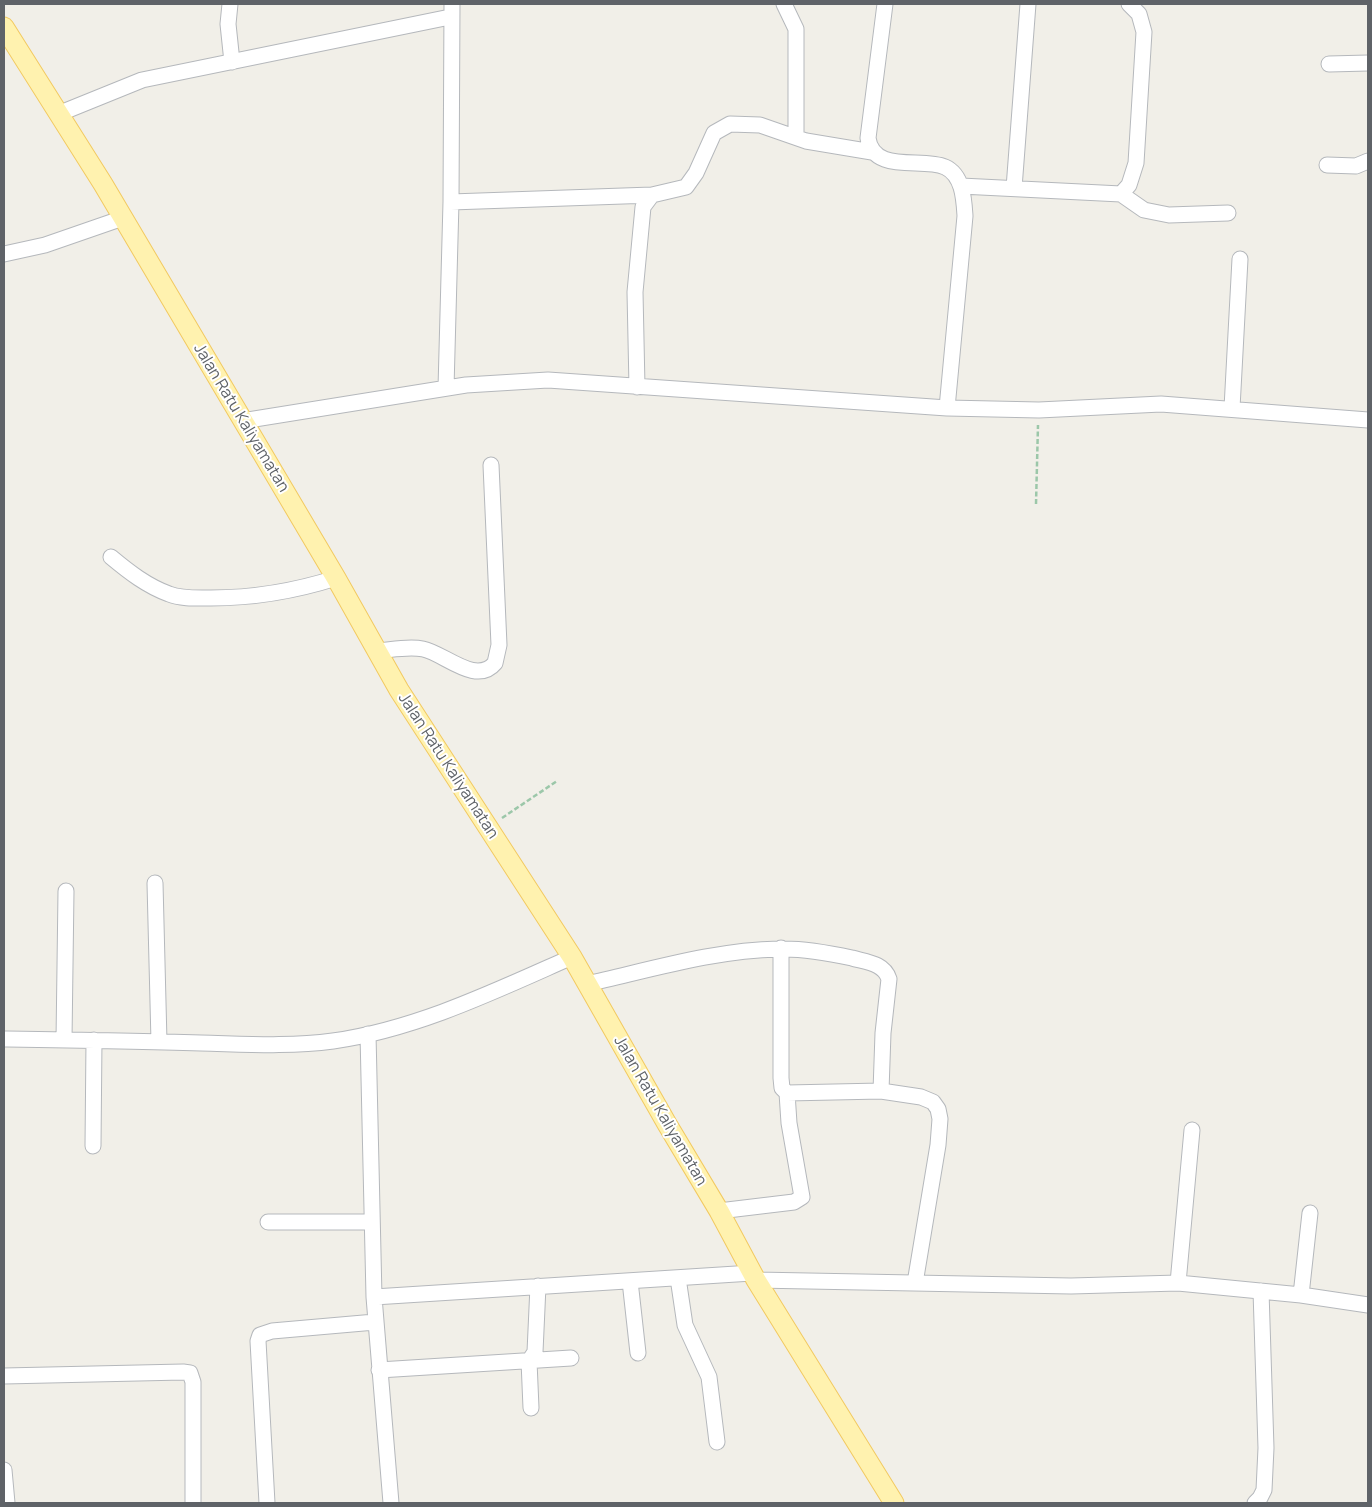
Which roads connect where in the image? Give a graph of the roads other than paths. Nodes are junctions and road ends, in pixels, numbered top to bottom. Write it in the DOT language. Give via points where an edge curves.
graph roads {
  1 [pos="230,4"];
  2 [pos="784,4"];
  3 [pos="885,4"];
  4 [pos="1028,4"];
  5 [pos="1129,4"];
  6 [pos="451,10"];
  7 [pos="4,27"];
  8 [pos="232,62"];
  9 [pos="1368,63"];
  10 [pos="1329,64"];
  11 [pos="58,114"];
  12 [pos="796,138"];
  13 [pos="872,152"];
  14 [pos="1368,161"];
  15 [pos="1327,165"];
  16 [pos="961,186"];
  17 [pos="1014,188"];
  18 [pos="1121,194"];
  19 [pos="652,196"];
  20 [pos="451,202"];
  21 [pos="1228,213"];
  22 [pos="123,218"];
  23 [pos="4,254"];
  24 [pos="1240,259"];
  25 [pos="636,387"];
  26 [pos="446,388"];
  27 [pos="947,408"];
  28 [pos="1232,408"];
  29 [pos="1368,420"];
  30 [pos="242,421"];
  31 [pos="491,465"];
  32 [pos="111,557"];
  33 [pos="336,578"];
  34 [pos="376,651"];
  35 [pos="155,883"];
  36 [pos="66,891"];
  37 [pos="781,948"];
  38 [pos="572,957"];
  39 [pos="587,984"];
  40 [pos="368,1034"];
  41 [pos="4,1039"];
  42 [pos="64,1040"];
  43 [pos="94,1040"];
  44 [pos="159,1042"];
  45 [pos="881,1091"];
  46 [pos="787,1093"];
  47 [pos="1192,1130"];
  48 [pos="93,1146"];
  49 [pos="719,1210"];
  50 [pos="1310,1213"];
  51 [pos="268,1222"];
  52 [pos="372,1222"];
  53 [pos="754,1276"];
  54 [pos="678,1278"];
  55 [pos="630,1281"];
  56 [pos="915,1283"];
  57 [pos="1178,1284"];
  58 [pos="538,1286"];
  59 [pos="1261,1291"];
  60 [pos="1302,1295"];
  61 [pos="374,1297"];
  62 [pos="1368,1304"];
  63 [pos="376,1322"];
  64 [pos="638,1354"];
  65 [pos="571,1358"];
  66 [pos="529,1360"];
  67 [pos="379,1370"];
  68 [pos="4,1376"];
  69 [pos="531,1408"];
  70 [pos="717,1442"];
  71 [pos="4,1470"];
  72 [pos="7,1503"];
  73 [pos="193,1503"];
  74 [pos="267,1503"];
  75 [pos="391,1503"];
  76 [pos="894,1503"];
  77 [pos="1255,1503"];
  1 -- 8 [label="street" via="228,24"];
  2 -- 12 [label="street" via="796,29"];
  3 -- 13 [label="street" via="868,138"];
  4 -- 17 [label="street"];
  5 -- 18 [label="street" via="1144,24 1144,42 1136,163 1129,185"];
  6 -- 8 [label="street"];
  6 -- 20 [label="street"];
  7 -- 11 [label="main road, Jalan Ratu Kaliyamatan"];
  8 -- 11 [label="street" via="142,80"];
  9 -- 10 [label="street"];
  11 -- 22 [label="main road, Jalan Ratu Kaliyamatan"];
  12 -- 13 [label="street"];
  12 -- 19 [label="street" via="760,125 730,124 714,133 686,187"];
  13 -- 16 [label="street" via="878,157 899,162 945,167"];
  14 -- 15 [label="street" via="1356,166"];
  16 -- 17 [label="street"];
  16 -- 27 [label="street" via="965,216"];
  17 -- 18 [label="street"];
  18 -- 21 [label="street" via="1144,210 1169,215"];
  19 -- 20 [label="street"];
  19 -- 25 [label="street" via="643,207 637,264"];
  20 -- 26 [label="street"];
  22 -- 23 [label="street" via="45,246"];
  22 -- 30 [label="main road, Jalan Ratu Kaliyamatan"];
  24 -- 28 [label="street"];
  25 -- 26 [label="street" via="548,380"];
  25 -- 27 [label="street"];
  26 -- 30 [label="street"];
  27 -- 28 [label="street" via="1039,410 1161,404"];
  28 -- 29 [label="street"];
  30 -- 33 [label="main road, Jalan Ratu Kaliyamatan"];
  31 -- 34 [label="street" via="499,636 496,663 488,669 475,671 422,649"];
  32 -- 33 [label="street" via="142,582 171,595 197,598 243,598 297,591"];
  33 -- 34 [label="main road, Jalan Ratu Kaliyamatan"];
  34 -- 38 [label="main road, Jalan Ratu Kaliyamatan"];
  35 -- 44 [label="street"];
  36 -- 42 [label="street"];
  37 -- 39 [label="street" via="722,955"];
  37 -- 45 [label="street" via="836,954 879,966 887,972"];
  37 -- 46 [label="street" via="780,1078"];
  38 -- 39 [label="main road, Jalan Ratu Kaliyamatan"];
  38 -- 40 [label="street" via="461,1004"];
  39 -- 49 [label="main road, Jalan Ratu Kaliyamatan"];
  40 -- 44 [label="street" via="307,1044"];
  40 -- 52 [label="street"];
  41 -- 42 [label="street"];
  42 -- 43 [label="street"];
  43 -- 44 [label="street"];
  43 -- 48 [label="street"];
  45 -- 46 [label="street"];
  45 -- 56 [label="street" via="933,1102 940,1118"];
  46 -- 49 [label="street" via="802,1197 794,1202"];
  47 -- 57 [label="street"];
  49 -- 53 [label="main road, Jalan Ratu Kaliyamatan"];
  50 -- 60 [label="street"];
  51 -- 52 [label="street"];
  52 -- 61 [label="street"];
  53 -- 54 [label="street"];
  53 -- 56 [label="street"];
  53 -- 76 [label="main road, Jalan Ratu Kaliyamatan"];
  54 -- 55 [label="street"];
  54 -- 70 [label="street" via="685,1325 709,1377"];
  55 -- 58 [label="street"];
  55 -- 64 [label="street"];
  56 -- 57 [label="street"];
  57 -- 59 [label="street"];
  58 -- 61 [label="street"];
  58 -- 66 [label="street" via="535,1352"];
  59 -- 60 [label="street"];
  59 -- 77 [label="street" via="1266,1448 1264,1490"];
  60 -- 62 [label="street"];
  61 -- 63 [label="street"];
  63 -- 67 [label="street"];
  63 -- 74 [label="street" via="272,1331 260,1335"];
  65 -- 66 [label="street"];
  66 -- 67 [label="street"];
  66 -- 69 [label="street"];
  67 -- 75 [label="street"];
  68 -- 73 [label="street" via="190,1373 193,1382"];
  71 -- 72 [label="street"];
}
